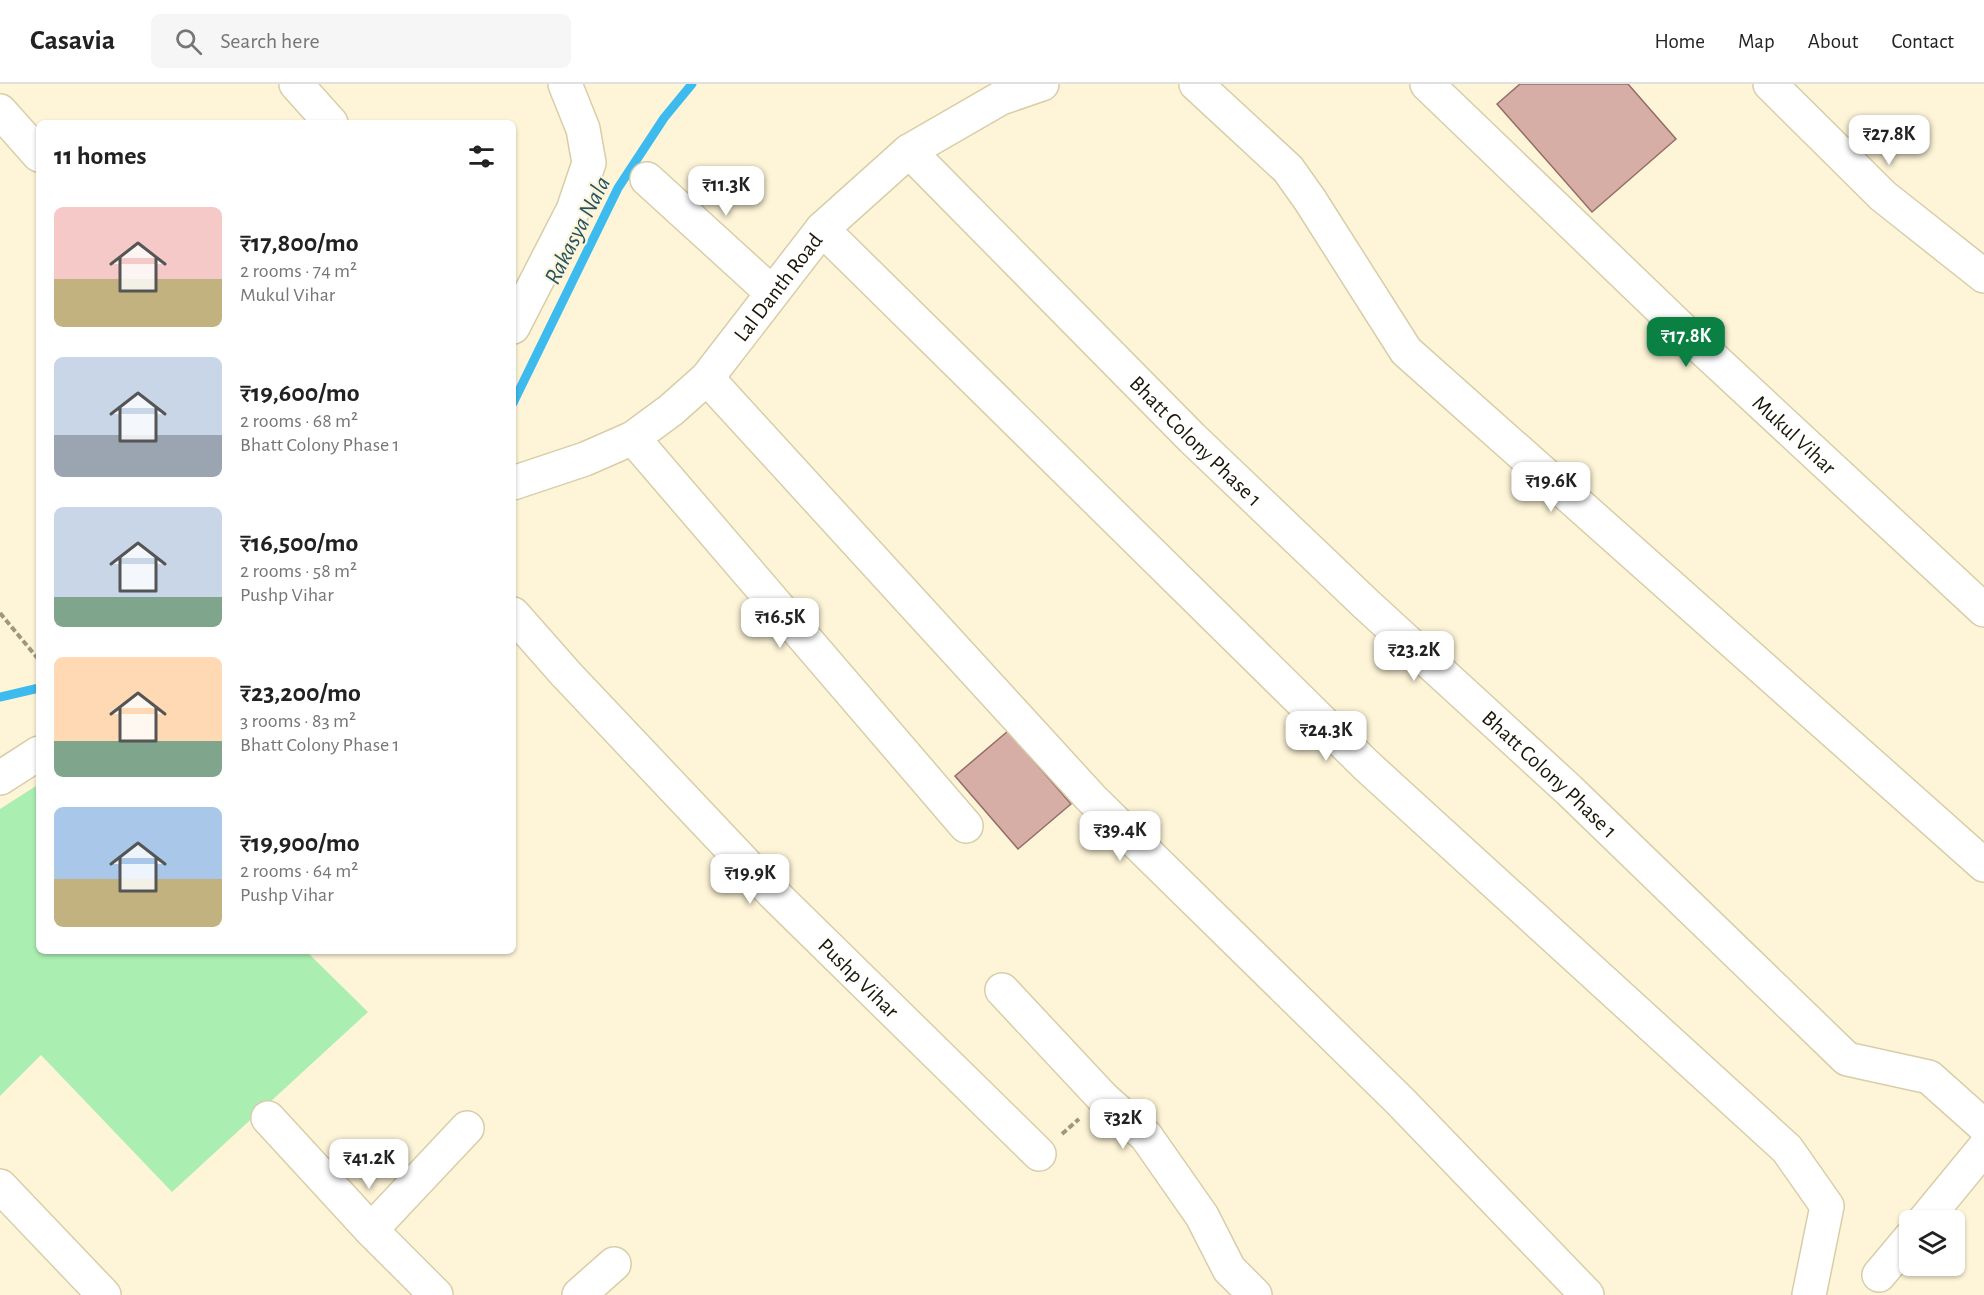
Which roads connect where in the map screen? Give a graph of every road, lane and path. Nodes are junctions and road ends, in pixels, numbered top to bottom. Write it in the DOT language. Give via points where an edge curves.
graph roads {
  1 [pos="296,84"];
  2 [pos="565,84"];
  3 [pos="1042,84"];
  4 [pos="1196,84"];
  5 [pos="1427,84"];
  6 [pos="1770,84"];
  7 [pos="999,91"];
  8 [pos="0,111"];
  9 [pos="327,120"];
  10 [pos="909,151"];
  11 [pos="36,152"];
  12 [pos="647,179"];
  13 [pos="822,229"];
  14 [pos="1984,276"];
  15 [pos="771,292"];
  16 [pos="516,321"];
  17 [pos="707,378"];
  18 [pos="633,438"];
  19 [pos="516,476"];
  20 [pos="1984,610"];
  21 [pos="0,613"];
  22 [pos="516,617"];
  23 [pos="36,656"];
  24 [pos="36,755"];
  25 [pos="0,778"];
  26 [pos="966,826"];
  27 [pos="1984,865"];
  28 [pos="1002,990"];
  29 [pos="1103,1098"];
  30 [pos="268,1118"];
  31 [pos="1984,1126"];
  32 [pos="467,1128"];
  33 [pos="1984,1148"];
  34 [pos="1039,1154"];
  35 [pos="0,1186"];
  36 [pos="1932,1210"];
  37 [pos="371,1230"];
  38 [pos="1899,1251"];
  39 [pos="614,1264"];
  40 [pos="1879,1275"];
  41 [pos="104,1295"];
  42 [pos="436,1295"];
  43 [pos="579,1295"];
  44 [pos="1255,1295"];
  45 [pos="1587,1295"];
  46 [pos="1809,1295"];
  1 -- 9 [label="street"];
  2 -- 16 [label="street" via="583,129 589,163 573,210"];
  3 -- 7 [label="street, Lal Danth Road"];
  4 -- 27 [label="street" via="1288,169 1406,351"];
  5 -- 20 [label="street, Mukul Vihar" via="1690,337"];
  6 -- 14 [label="street" via="1883,196"];
  7 -- 10 [label="street, Lal Danth Road"];
  8 -- 11 [label="street"];
  10 -- 13 [label="street, Lal Danth Road"];
  10 -- 31 [label="street, Bhatt Colony Phase 1" via="1192,438 1569,790 1847,1059 1929,1077"];
  12 -- 15 [label="street"];
  13 -- 15 [label="street, Lal Danth Road"];
  13 -- 46 [label="street" via="1367,766 1787,1149 1827,1206"];
  15 -- 17 [label="street, Lal Danth Road"];
  17 -- 18 [label="street, Lal Danth Road"];
  17 -- 45 [label="street" via="1091,798 1400,1101"];
  18 -- 19 [label="street, Lal Danth Road" via="585,459"];
  18 -- 26 [label="street"];
  21 -- 23 [label="path"];
  22 -- 34 [label="street, Pushp Vihar" via="773,892"];
  24 -- 25 [label="street"];
  28 -- 29 [label="street"];
  29 -- 34 [label="path"];
  29 -- 44 [label="street" via="1146,1137 1202,1216 1229,1269"];
  30 -- 37 [label="street"];
  32 -- 37 [label="street"];
  33 -- 36 [label="street"];
  35 -- 41 [label="street"];
  37 -- 42 [label="street"];
  38 -- 40 [label="street"];
  39 -- 43 [label="street"];
}
